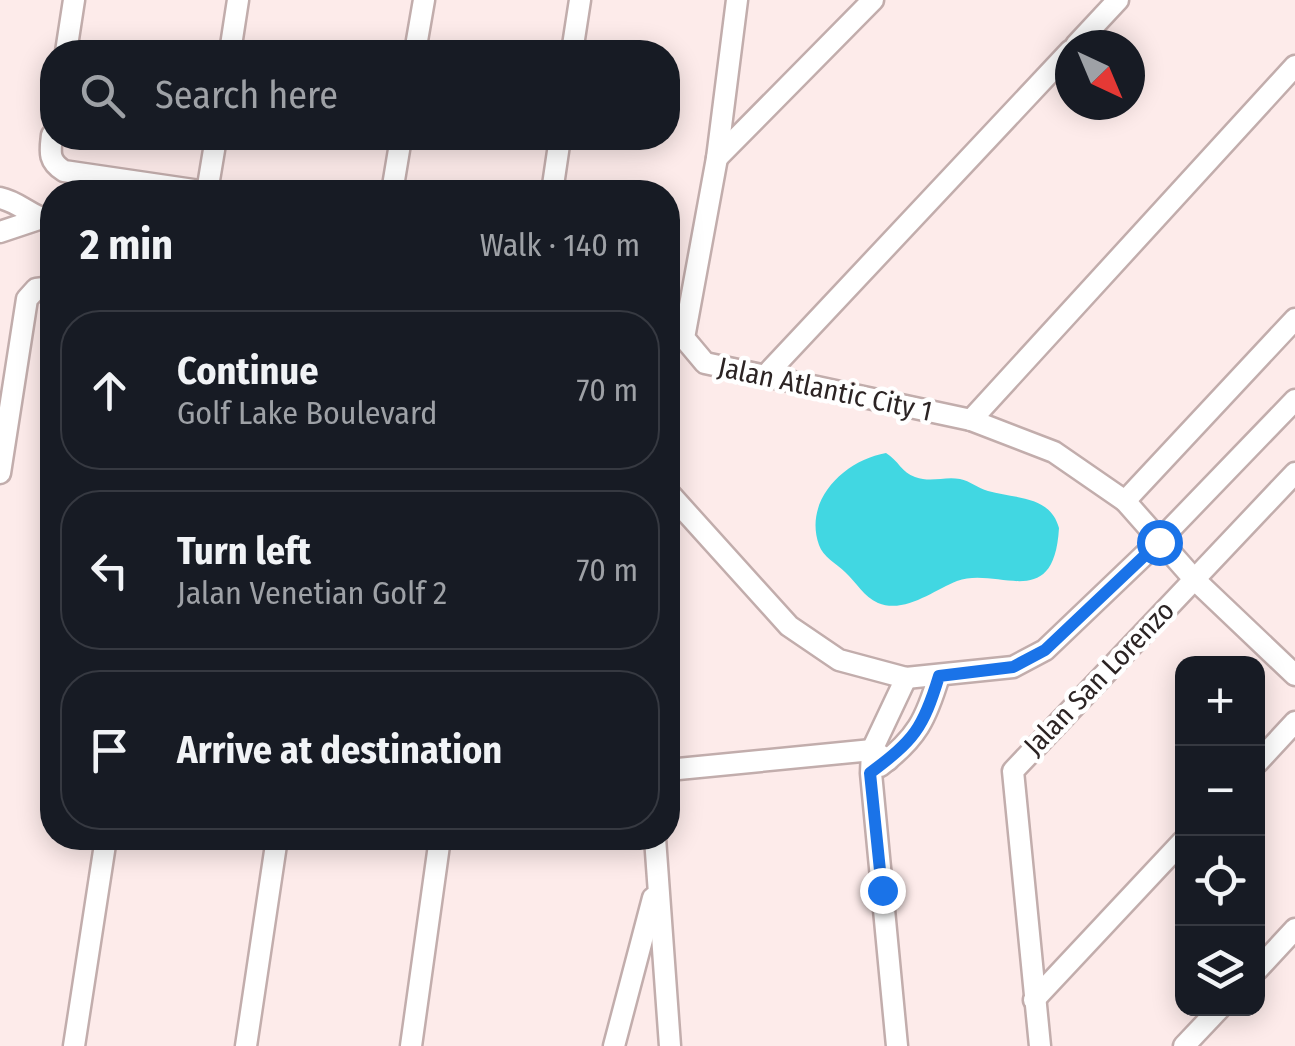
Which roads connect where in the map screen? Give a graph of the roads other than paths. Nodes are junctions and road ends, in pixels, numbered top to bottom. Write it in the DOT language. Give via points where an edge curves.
graph roads {
  1 [pos="74,0"];
  2 [pos="238,0"];
  3 [pos="424,0"];
  4 [pos="580,0"];
  5 [pos="737,0"];
  6 [pos="873,0"];
  7 [pos="1118,0"];
  8 [pos="1090,30"];
  9 [pos="68,40"];
  10 [pos="232,40"];
  11 [pos="417,40"];
  12 [pos="574,40"];
  13 [pos="1295,66"];
  14 [pos="1055,67"];
  15 [pos="50,150"];
  16 [pos="214,150"];
  17 [pos="399,150"];
  18 [pos="558,150"];
  19 [pos="717,158"];
  20 [pos="126,180"];
  21 [pos="210,180"];
  22 [pos="394,180"];
  23 [pos="554,180"];
  24 [pos="0,198"];
  25 [pos="40,217"];
  26 [pos="40,222"];
  27 [pos="0,232"];
  28 [pos="40,289"];
  29 [pos="1295,319"];
  30 [pos="764,377"];
  31 [pos="1295,400"];
  32 [pos="971,420"];
  33 [pos="1295,472"];
  34 [pos="0,473"];
  35 [pos="1125,501"];
  36 [pos="680,505"];
  37 [pos="1159,542"];
  38 [pos="1194,579"];
  39 [pos="1295,674"];
  40 [pos="939,676"];
  41 [pos="906,678"];
  42 [pos="1295,722"];
  43 [pos="1265,754"];
  44 [pos="880,755"];
  45 [pos="680,769"];
  46 [pos="1175,849"];
  47 [pos="104,850"];
  48 [pos="275,850"];
  49 [pos="438,850"];
  50 [pos="656,850"];
  51 [pos="658,880"];
  52 [pos="1295,929"];
  53 [pos="1265,961"];
  54 [pos="1034,1000"];
  55 [pos="1212,1016"];
  56 [pos="74,1046"];
  57 [pos="246,1046"];
  58 [pos="411,1046"];
  59 [pos="614,1046"];
  60 [pos="670,1046"];
  61 [pos="896,1046"];
  62 [pos="1040,1046"];
  63 [pos="1184,1046"];
  1 -- 9 [label="street"];
  2 -- 10 [label="street"];
  3 -- 11 [label="street"];
  4 -- 12 [label="street"];
  5 -- 19 [label="street, Jalan Atlantic City 1"];
  6 -- 19 [label="street"];
  7 -- 8 [label="street"];
  13 -- 32 [label="street"];
  14 -- 30 [label="street"];
  15 -- 20 [label="street" via="64,171"];
  16 -- 21 [label="street"];
  17 -- 22 [label="street"];
  18 -- 23 [label="street"];
  19 -- 30 [label="street, Jalan Atlantic City 1" via="684,338 705,364"];
  24 -- 25 [label="street"];
  26 -- 27 [label="street"];
  28 -- 34 [label="street" via="27,299"];
  29 -- 35 [label="street"];
  30 -- 32 [label="street, Jalan Atlantic City 1"];
  31 -- 37 [label="street"];
  32 -- 35 [label="street, Jalan Atlantic City 1" via="1054,452"];
  33 -- 38 [label="street, Jalan San Lorenzo"];
  35 -- 37 [label="street, Jalan Atlantic City 1"];
  36 -- 41 [label="street" via="789,626 839,660"];
  37 -- 38 [label="street, Jalan Atlantic City 1"];
  37 -- 40 [label="street" via="1045,650 1013,667"];
  38 -- 39 [label="street, Jalan Atlantic City 1"];
  38 -- 54 [label="street, Jalan San Lorenzo" via="1013,771"];
  40 -- 41 [label="street"];
  40 -- 44 [label="street" via="916,733"];
  41 -- 44 [label="street"];
  42 -- 43 [label="street"];
  44 -- 45 [label="street"];
  44 -- 61 [label="street" via="870,773"];
  46 -- 54 [label="street"];
  47 -- 56 [label="street"];
  48 -- 57 [label="street"];
  49 -- 58 [label="street"];
  50 -- 51 [label="street"];
  51 -- 59 [label="street"];
  51 -- 60 [label="street"];
  52 -- 53 [label="street"];
  54 -- 62 [label="street, Jalan San Lorenzo"];
  55 -- 63 [label="street"];
}
